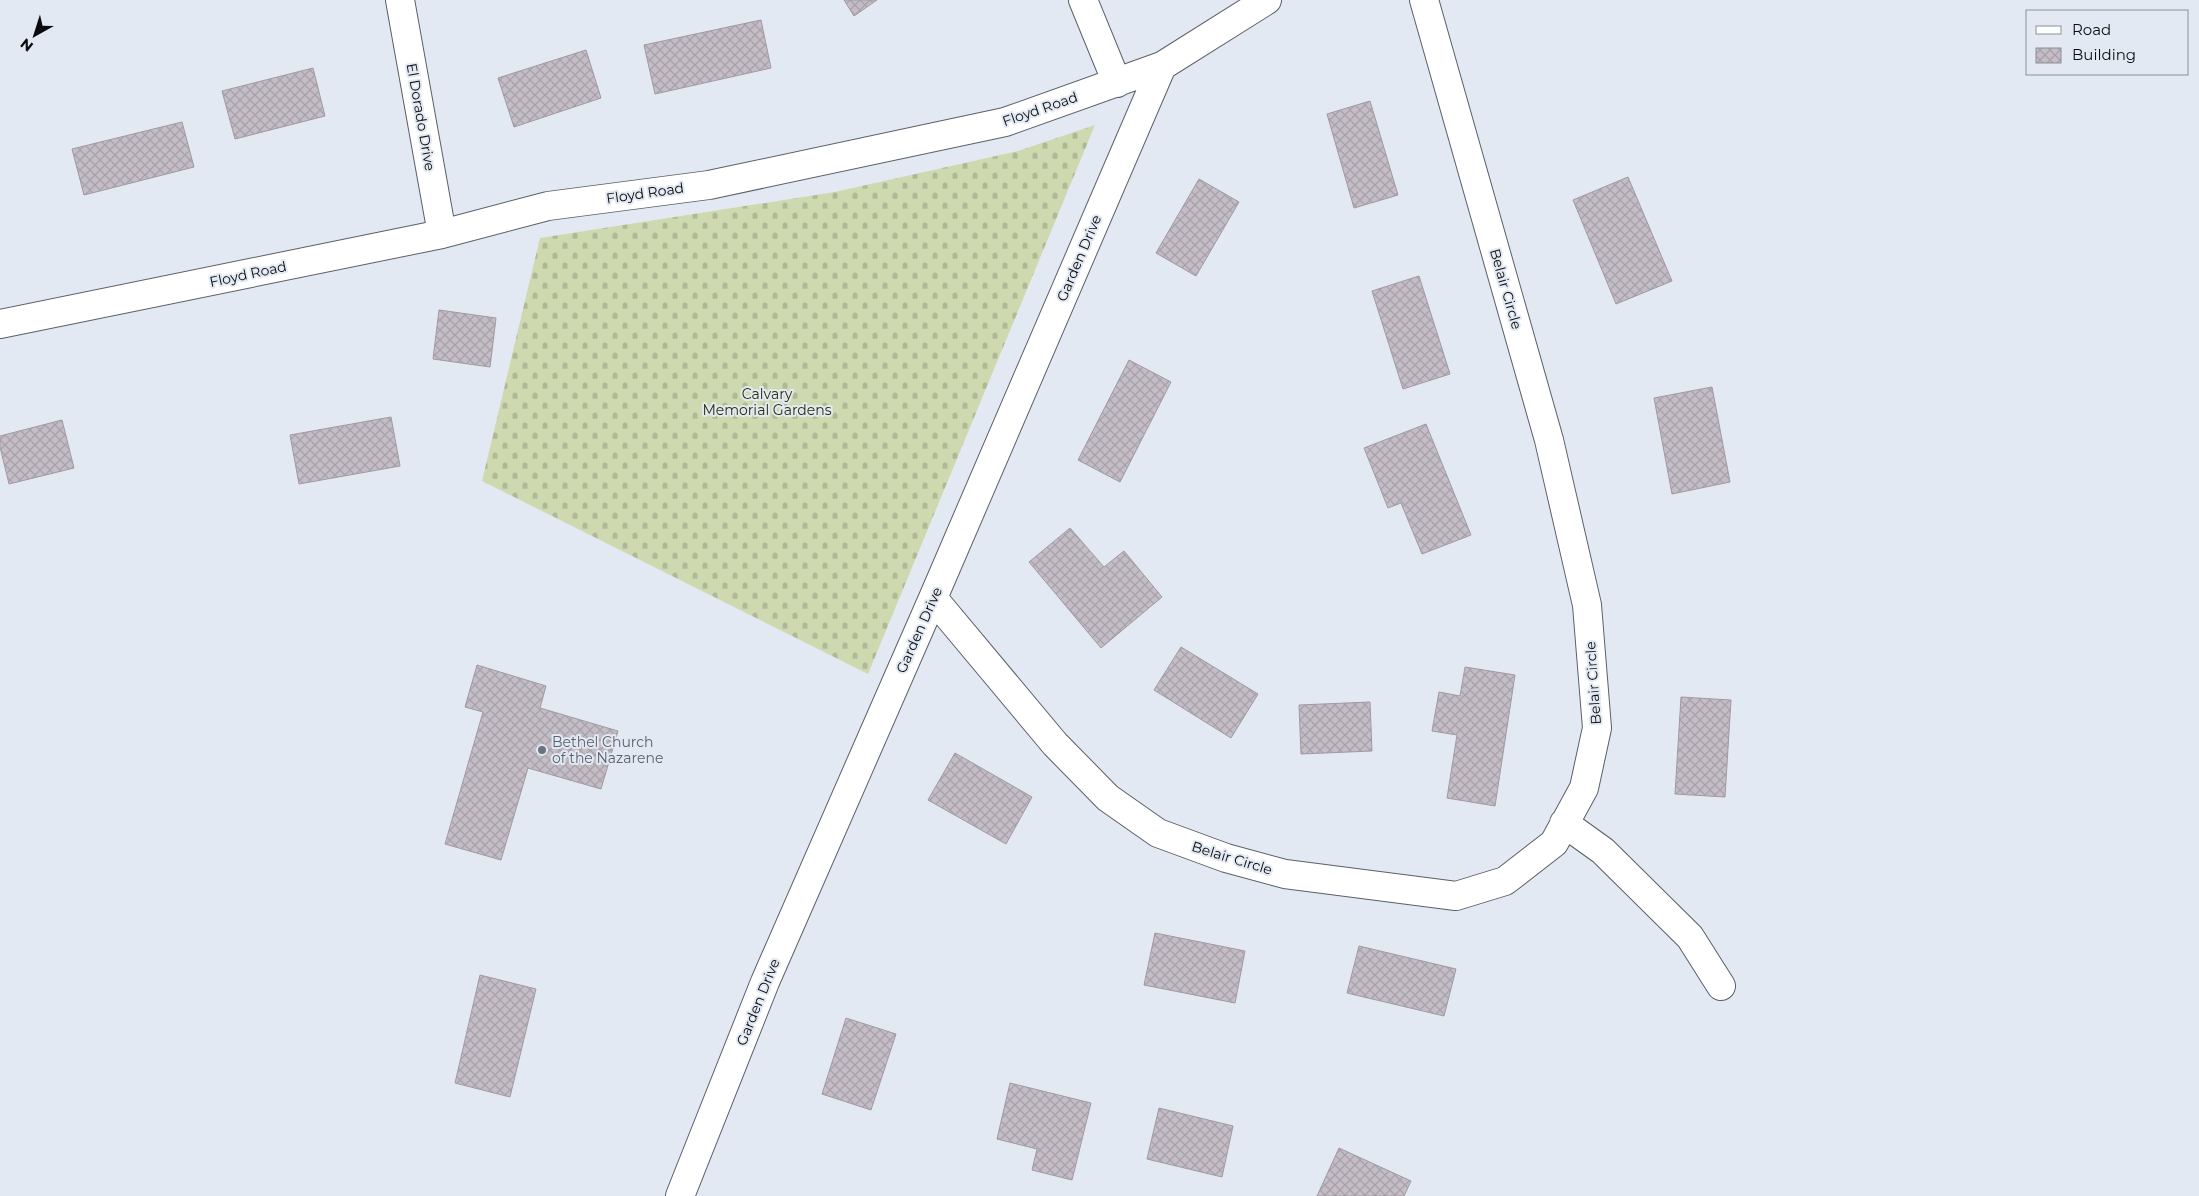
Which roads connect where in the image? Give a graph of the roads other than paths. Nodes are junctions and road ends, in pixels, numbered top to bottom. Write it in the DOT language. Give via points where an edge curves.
graph roads {
  1 [pos="400,0"];
  2 [pos="1083,0"];
  3 [pos="1267,0"];
  4 [pos="1424,0"];
  5 [pos="1162,66"];
  6 [pos="1117,83"];
  7 [pos="442,234"];
  8 [pos="0,324"];
  9 [pos="934,598"];
  10 [pos="1564,823"];
  11 [pos="1721,986"];
  12 [pos="680,1196"];
  1 -- 7 [label="street, El Dorado Drive"];
  2 -- 6 [label="street"];
  3 -- 5 [label="street, Floyd Road"];
  4 -- 10 [label="street, Belair Circle" via="1549,440 1587,605 1597,728 1584,788"];
  5 -- 6 [label="street, Floyd Road"];
  5 -- 9 [label="street, Garden Drive"];
  6 -- 7 [label="street, Floyd Road" via="996,124 709,184 548,206"];
  7 -- 8 [label="street, Floyd Road"];
  9 -- 10 [label="street, Belair Circle" via="1054,744 1108,798 1158,833 1226,858 1285,874 1456,896 1505,881 1554,843"];
  9 -- 12 [label="street, Garden Drive" via="765,982"];
  10 -- 11 [label="street" via="1603,851 1690,937"];
}
